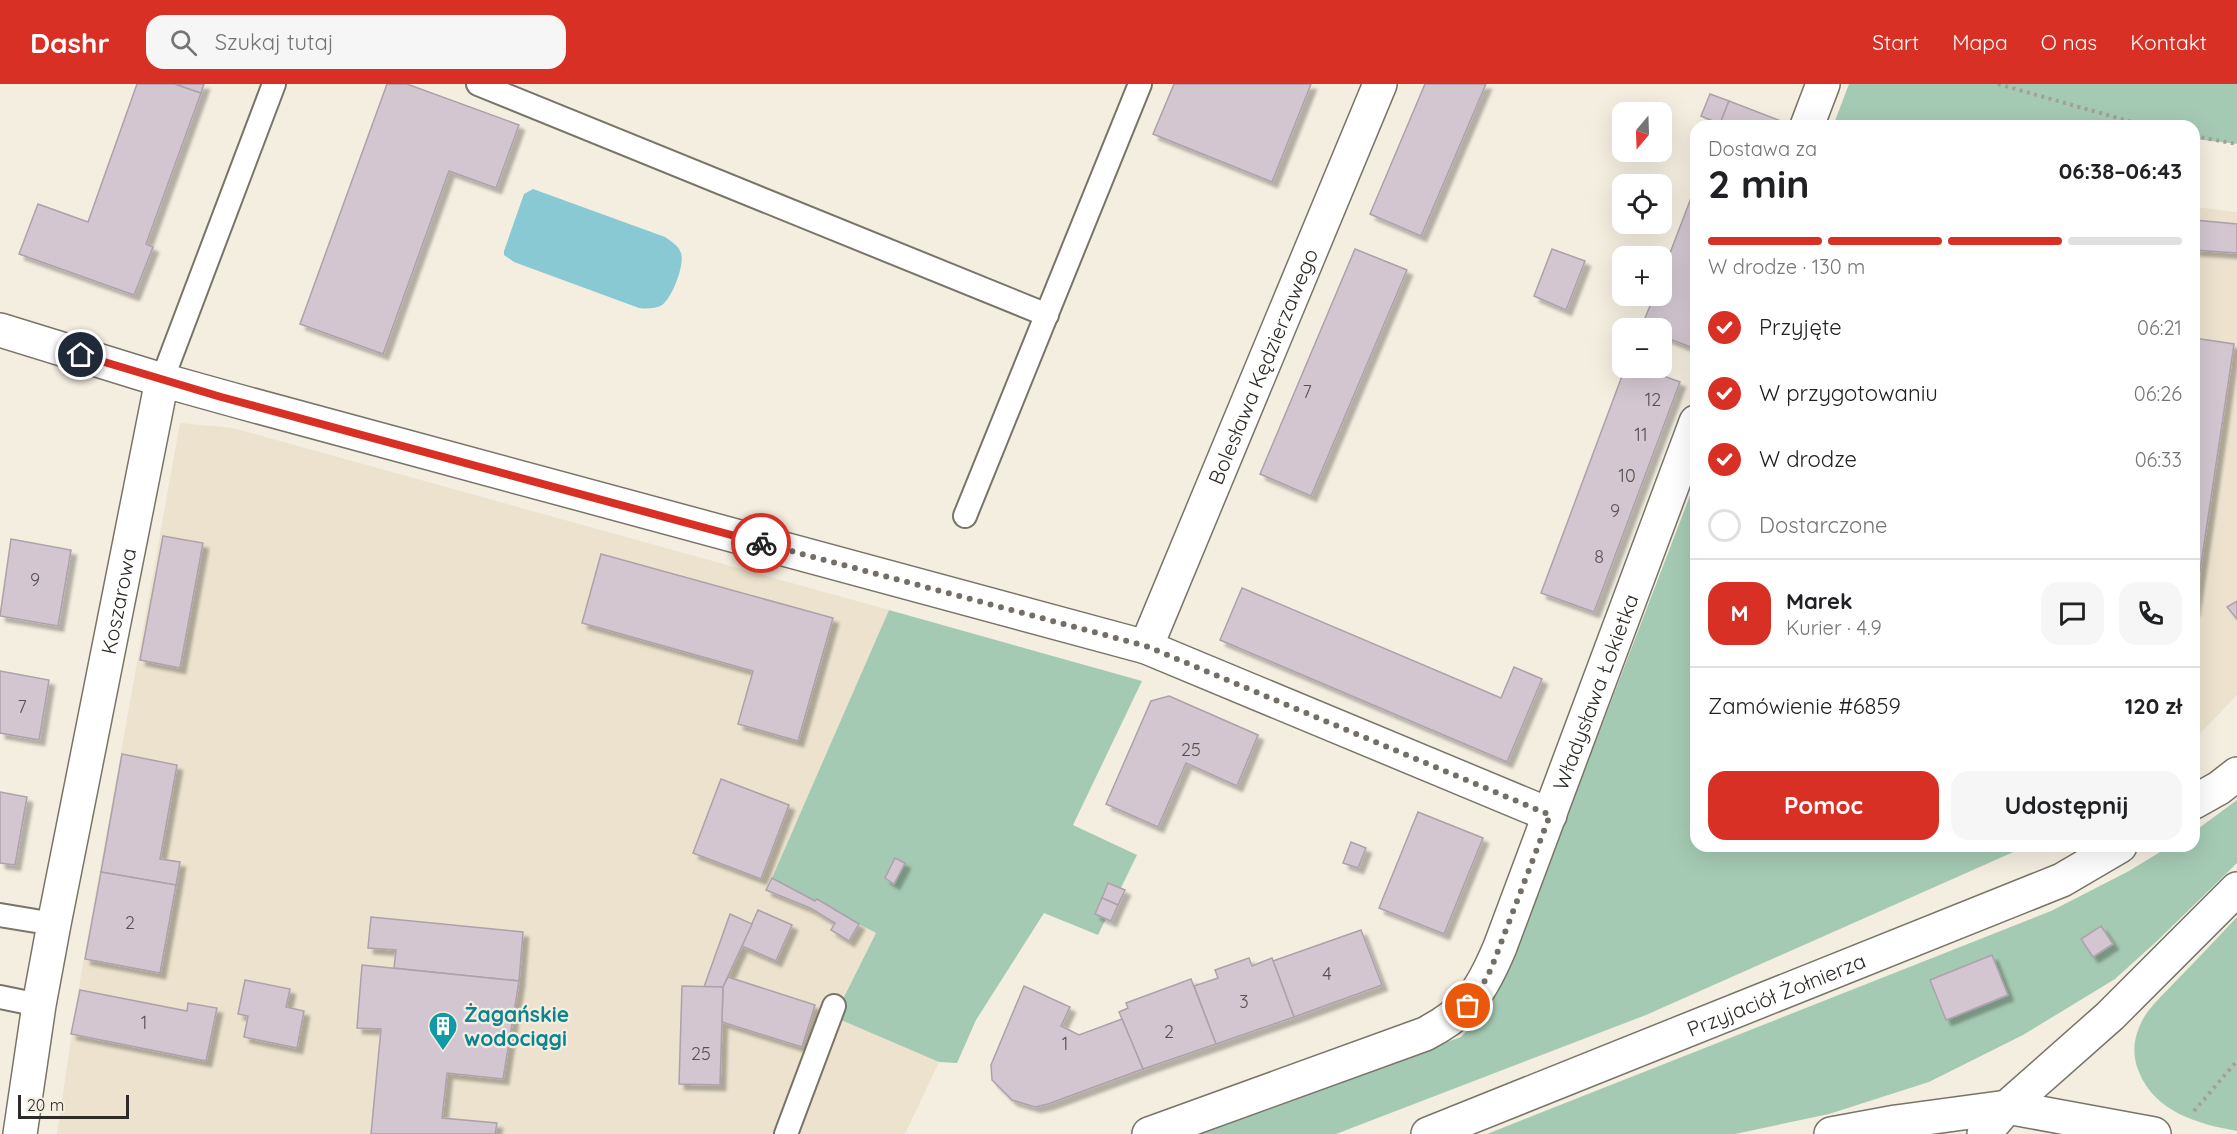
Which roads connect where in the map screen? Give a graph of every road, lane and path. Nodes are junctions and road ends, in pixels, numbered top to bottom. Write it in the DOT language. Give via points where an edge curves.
graph roads {
  1 [pos="274,84"];
  2 [pos="478,84"];
  3 [pos="1140,84"];
  4 [pos="1380,84"];
  5 [pos="1823,84"];
  6 [pos="1998,84"];
  7 [pos="1809,120"];
  8 [pos="2125,120"];
  9 [pos="2200,137"];
  10 [pos="2237,144"];
  11 [pos="1047,315"];
  12 [pos="0,330"];
  13 [pos="162,380"];
  14 [pos="1690,438"];
  15 [pos="965,516"];
  16 [pos="1146,646"];
  17 [pos="2237,774"];
  18 [pos="2200,799"];
  19 [pos="1550,815"];
  20 [pos="2110,852"];
  21 [pos="2237,889"];
  22 [pos="0,915"];
  23 [pos="54,924"];
  24 [pos="0,997"];
  25 [pos="39,1005"];
  26 [pos="834,1006"];
  27 [pos="2237,1061"];
  28 [pos="2007,1107"];
  29 [pos="2194,1112"];
  30 [pos="20,1134"];
  31 [pos="786,1134"];
  32 [pos="1149,1134"];
  33 [pos="1428,1134"];
  34 [pos="1831,1134"];
  35 [pos="1984,1134"];
  36 [pos="2154,1134"];
  1 -- 13 [label="lane, Koszarowa"];
  2 -- 11 [label="lane"];
  3 -- 11 [label="lane"];
  4 -- 16 [label="street, Bolesława Kędzierzawego"];
  5 -- 7 [label="street"];
  6 -- 8 [label="path"];
  9 -- 10 [label="path"];
  11 -- 15 [label="lane"];
  12 -- 13 [label="street"];
  13 -- 16 [label="street"];
  13 -- 23 [label="street, Koszarowa"];
  14 -- 19 [label="street, Władysława Łokietka"];
  16 -- 19 [label="street"];
  17 -- 18 [label="street"];
  19 -- 32 [label="street, Władysława Łokietka" via="1491,969 1468,1006 1425,1035"];
  20 -- 33 [label="street, Przyjaciół Żołnierza" via="2062,880"];
  21 -- 28 [label="street" via="2110,1016"];
  22 -- 23 [label="lane"];
  23 -- 25 [label="street, Koszarowa"];
  24 -- 25 [label="lane"];
  25 -- 30 [label="street, Koszarowa"];
  26 -- 31 [label="lane"];
  27 -- 29 [label="path"];
  28 -- 34 [label="street"];
  28 -- 35 [label="street"];
  28 -- 36 [label="street"];
}
